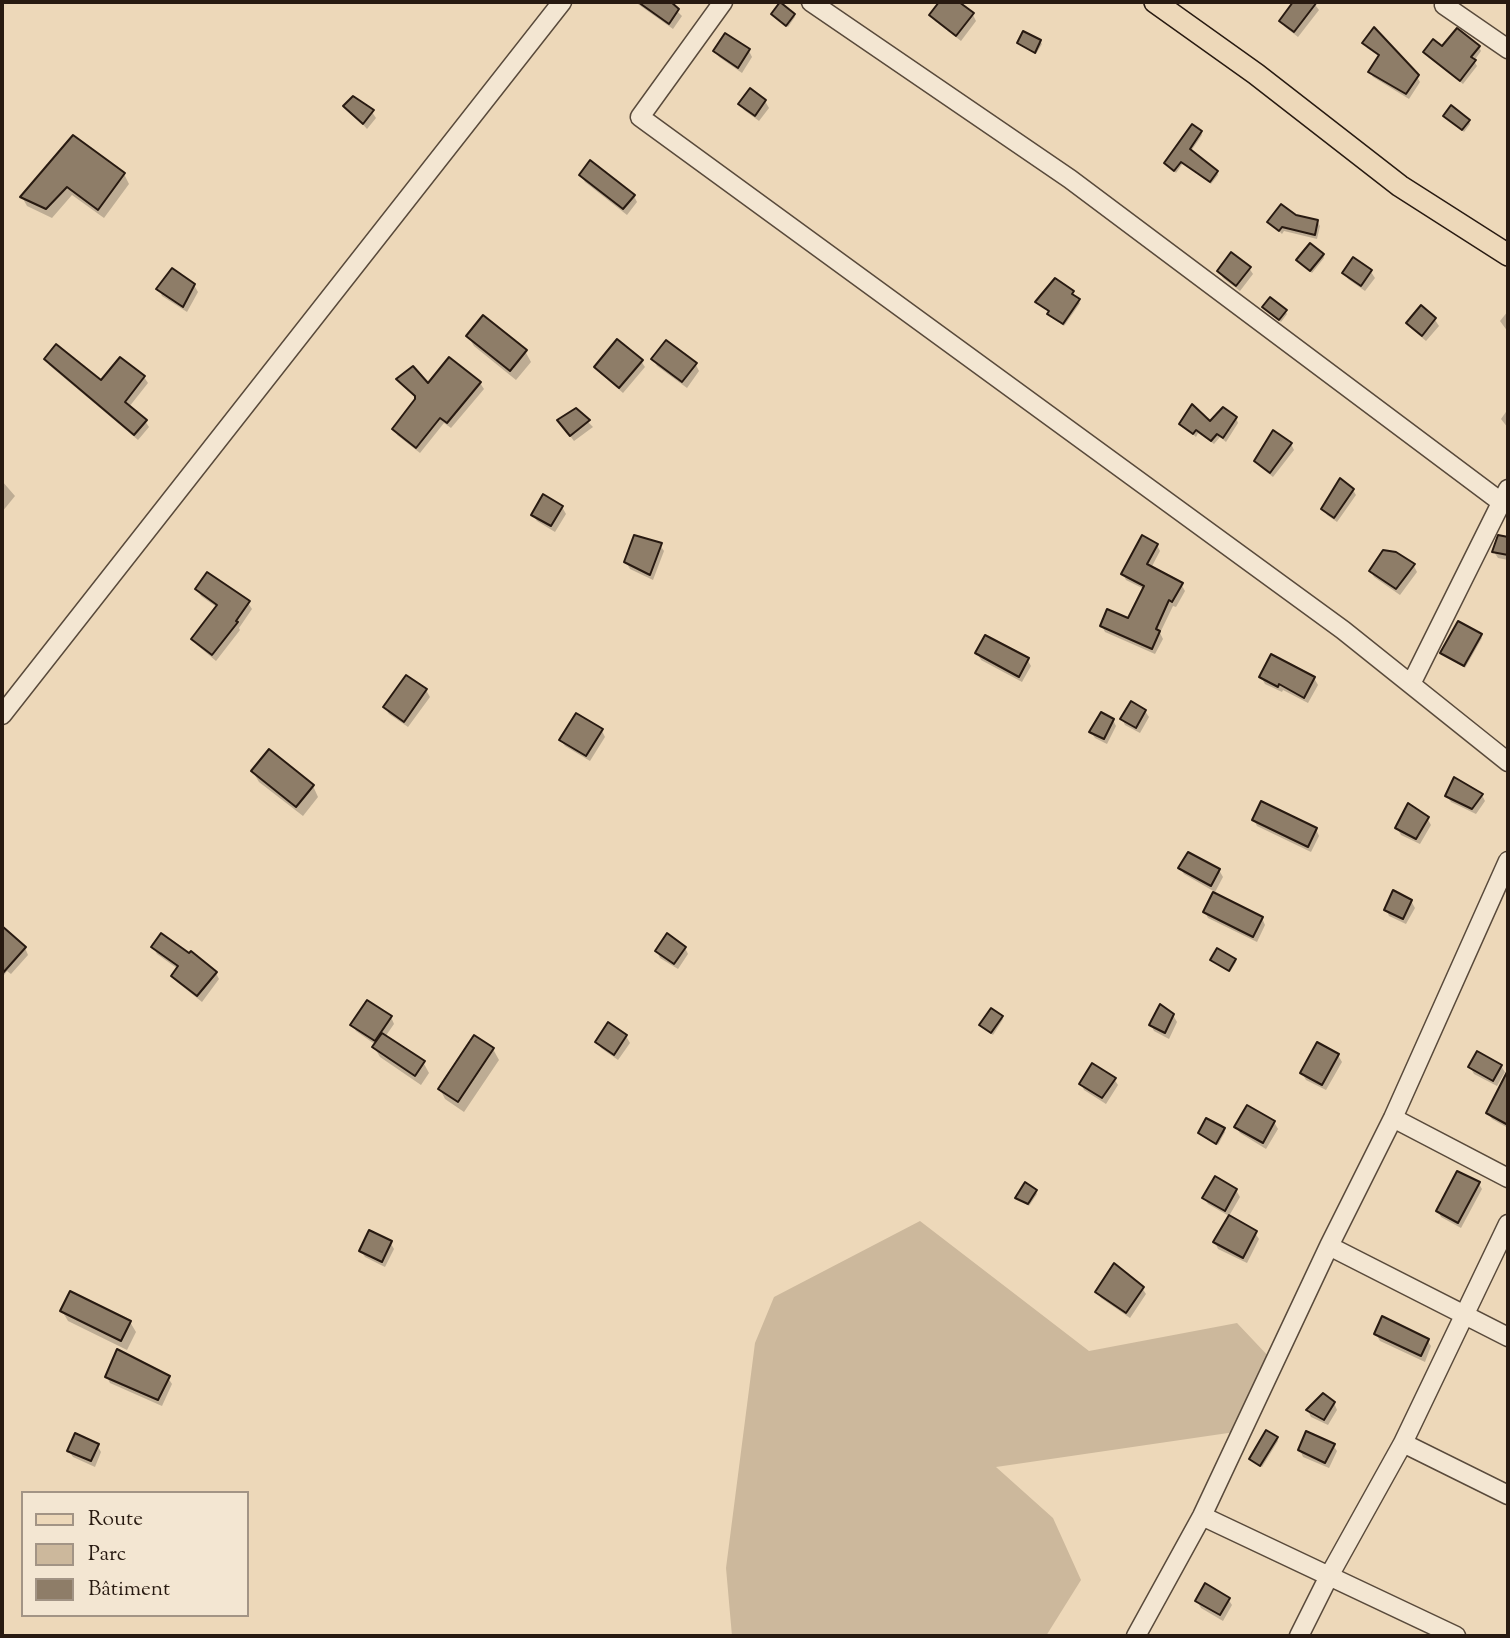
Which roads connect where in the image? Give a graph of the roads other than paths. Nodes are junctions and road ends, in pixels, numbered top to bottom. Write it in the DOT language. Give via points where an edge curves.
graph roads {
  1 [pos="562,2"];
  2 [pos="723,2"];
  3 [pos="811,2"];
  4 [pos="1155,2"];
  5 [pos="1444,5"];
  6 [pos="1508,49"];
  7 [pos="1508,255"];
  8 [pos="1505,495"];
  9 [pos="1411,684"];
  10 [pos="2,715"];
  11 [pos="1508,762"];
  12 [pos="1508,862"];
  13 [pos="1393,1118"];
  14 [pos="1508,1178"];
  15 [pos="1508,1224"];
  16 [pos="1329,1246"];
  17 [pos="1465,1315"];
  18 [pos="1508,1337"];
  19 [pos="1403,1443"];
  20 [pos="1508,1495"];
  21 [pos="1202,1516"];
  22 [pos="1329,1576"];
  23 [pos="1136,1636"];
  24 [pos="1299,1636"];
  25 [pos="1456,1636"];
  1 -- 10 [label="street"];
  2 -- 9 [label="street" via="640,117"];
  3 -- 8 [label="street" via="1070,180"];
  4 -- 7 [label="main road" via="1401,186"];
  5 -- 6 [label="street"];
  8 -- 9 [label="street"];
  9 -- 11 [label="street"];
  12 -- 13 [label="street"];
  13 -- 14 [label="street"];
  13 -- 16 [label="street"];
  15 -- 17 [label="street"];
  16 -- 17 [label="street"];
  16 -- 21 [label="street"];
  17 -- 18 [label="street"];
  17 -- 19 [label="street"];
  19 -- 20 [label="street"];
  19 -- 22 [label="street"];
  21 -- 22 [label="street"];
  21 -- 23 [label="street"];
  22 -- 24 [label="street"];
  22 -- 25 [label="street"];
}
